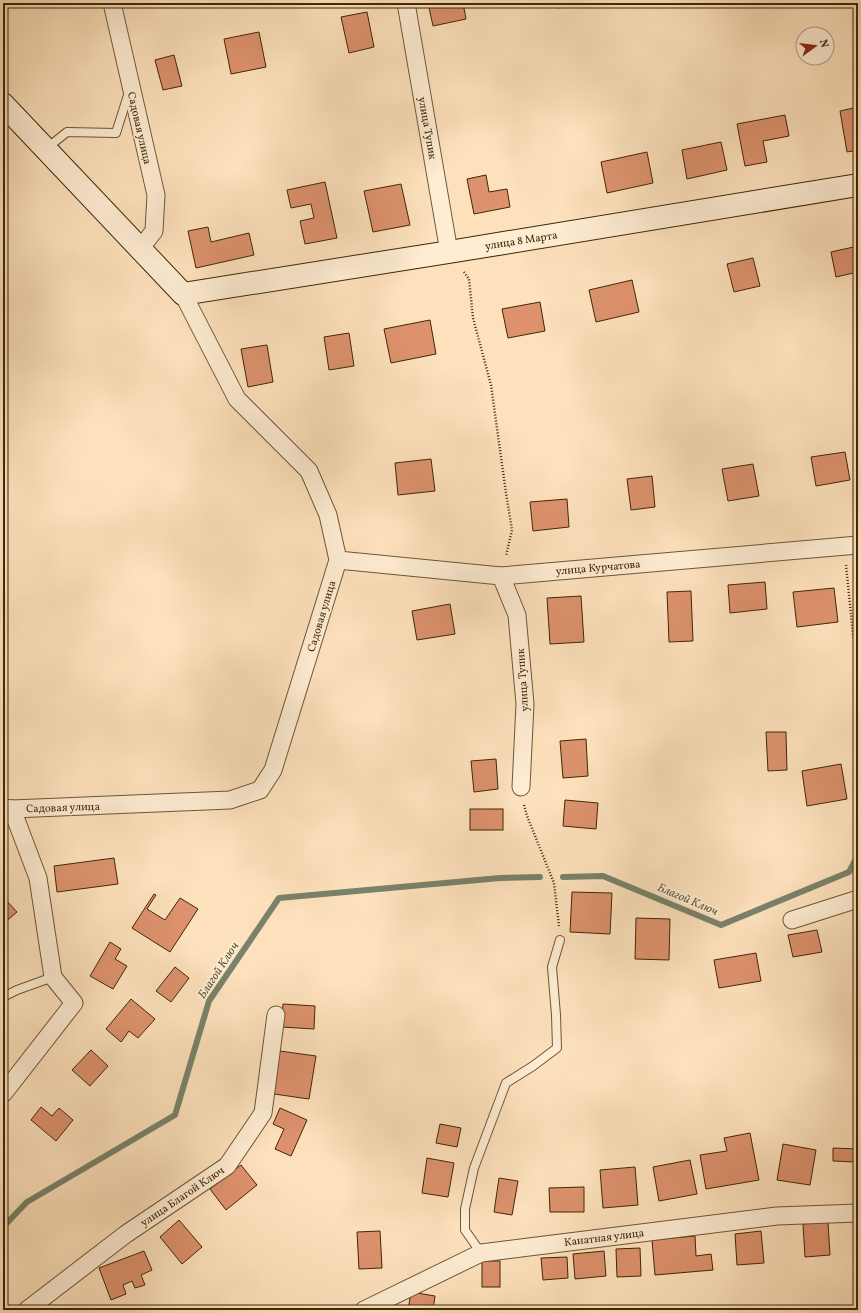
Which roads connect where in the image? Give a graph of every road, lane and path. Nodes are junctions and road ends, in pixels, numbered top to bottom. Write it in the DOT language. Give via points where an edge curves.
graph roads {
  1 [pos="112,3"];
  2 [pos="406,3"];
  3 [pos="131,86"];
  4 [pos="3,104"];
  5 [pos="45,149"];
  6 [pos="858,185"];
  7 [pos="140,249"];
  8 [pos="449,252"];
  9 [pos="183,294"];
  10 [pos="851,546"];
  11 [pos="338,560"];
  12 [pos="501,576"];
  13 [pos="858,667"];
  14 [pos="521,787"];
  15 [pos="6,811"];
  16 [pos="858,898"];
  17 [pos="792,920"];
  18 [pos="560,940"];
  19 [pos="53,977"];
  20 [pos="3,998"];
  21 [pos="276,1015"];
  22 [pos="3,1094"];
  23 [pos="858,1213"];
  24 [pos="481,1253"];
  25 [pos="27,1310"];
  26 [pos="364,1310"];
  1 -- 3 [label="street, Садовая улица"];
  2 -- 8 [label="street, улица Тупик"];
  3 -- 5 [label="lane" via="116,133 67,132"];
  3 -- 7 [label="street, Садовая улица" via="156,195 154,231"];
  4 -- 5 [label="street, Садовая улица"];
  5 -- 7 [label="street, Садовая улица"];
  6 -- 8 [label="street, улица 8 Марта"];
  7 -- 9 [label="street, Садовая улица"];
  8 -- 9 [label="street, улица 8 Марта"];
  8 -- 12 [label="path" via="469,279 473,318 491,384 512,530"];
  9 -- 11 [label="street, Садовая улица" via="237,399 310,471 328,515"];
  10 -- 12 [label="street, улица Курчатова"];
  10 -- 13 [label="path" via="853,634"];
  11 -- 12 [label="street, улица Курчатова"];
  11 -- 15 [label="street, Садовая улица" via="273,770 260,790 230,800"];
  12 -- 14 [label="street, улица Тупик" via="517,615 525,704"];
  14 -- 18 [label="path" via="526,816 554,883"];
  15 -- 19 [label="street, Садовая улица" via="38,878"];
  16 -- 17 [label="street"];
  18 -- 24 [label="lane" via="552,968 557,1048 506,1083 474,1168 465,1208 465,1230"];
  19 -- 20 [label="lane"];
  19 -- 22 [label="street" via="74,1003"];
  21 -- 25 [label="street, улица Благой Ключ" via="263,1113 228,1166 126,1234"];
  23 -- 24 [label="street, Канатная улица" via="777,1216"];
  24 -- 26 [label="street, Канатная улица"];
}
